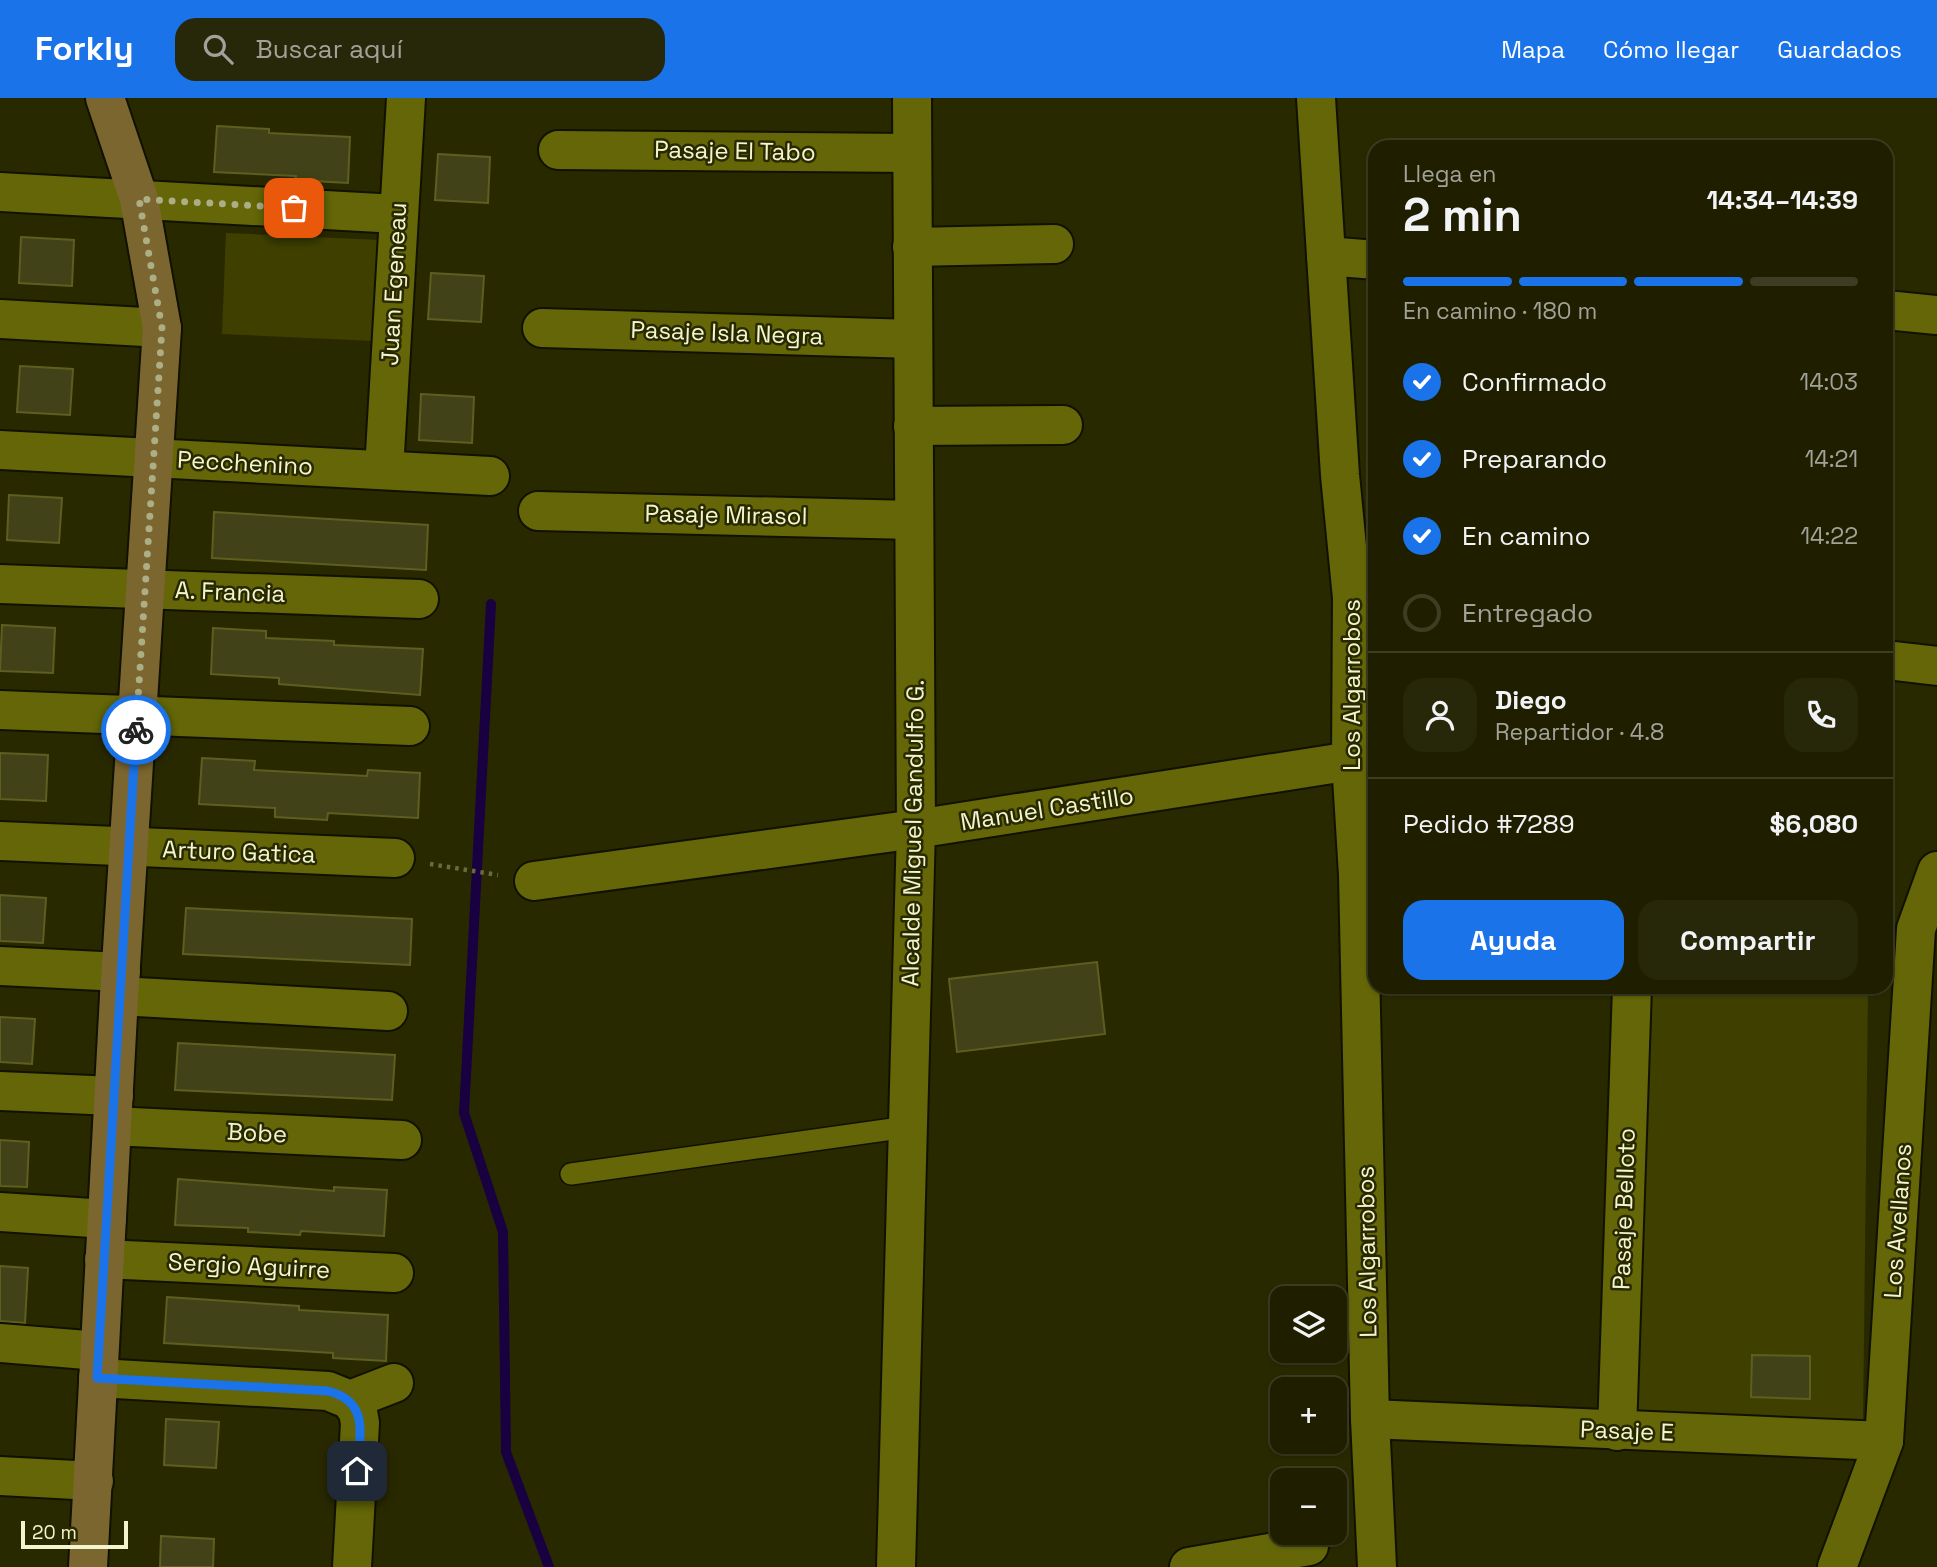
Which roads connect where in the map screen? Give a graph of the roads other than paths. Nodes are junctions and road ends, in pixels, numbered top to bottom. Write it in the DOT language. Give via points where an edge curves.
graph roads {
  1 [pos="104,98"];
  2 [pos="406,98"];
  3 [pos="912,98"];
  4 [pos="1316,98"];
  5 [pos="558,150"];
  6 [pos="912,153"];
  7 [pos="0,192"];
  8 [pos="139,199"];
  9 [pos="397,214"];
  10 [pos="1054,244"];
  11 [pos="912,247"];
  12 [pos="1326,256"];
  13 [pos="1368,259"];
  14 [pos="1893,311"];
  15 [pos="1937,315"];
  16 [pos="0,319"];
  17 [pos="162,328"];
  18 [pos="542,328"];
  19 [pos="913,339"];
  20 [pos="1063,425"];
  21 [pos="913,426"];
  22 [pos="0,450"];
  23 [pos="154,457"];
  24 [pos="384,470"];
  25 [pos="490,476"];
  26 [pos="538,511"];
  27 [pos="913,520"];
  28 [pos="0,584"];
  29 [pos="147,589"];
  30 [pos="419,600"];
  31 [pos="1364,600"];
  32 [pos="1893,661"];
  33 [pos="1937,666"];
  34 [pos="0,710"];
  35 [pos="137,715"];
  36 [pos="410,726"];
  37 [pos="1352,761"];
  38 [pos="916,829"];
  39 [pos="0,841"];
  40 [pos="129,848"];
  41 [pos="395,858"];
  42 [pos="1937,871"];
  43 [pos="1367,876"];
  44 [pos="534,881"];
  45 [pos="1913,928"];
  46 [pos="0,966"];
  47 [pos="120,984"];
  48 [pos="1632,994"];
  49 [pos="388,1011"];
  50 [pos="0,1091"];
  51 [pos="113,1111"];
  52 [pos="907,1127"];
  53 [pos="402,1140"];
  54 [pos="571,1174"];
  55 [pos="0,1212"];
  56 [pos="107,1219"];
  57 [pos="104,1259"];
  58 [pos="394,1273"];
  59 [pos="0,1343"];
  60 [pos="98,1364"];
  61 [pos="394,1382"];
  62 [pos="350,1400"];
  63 [pos="1370,1419"];
  64 [pos="1617,1431"];
  65 [pos="1884,1441"];
  66 [pos="0,1476"];
  67 [pos="93,1481"];
  68 [pos="1309,1546"];
  69 [pos="88,1567"];
  70 [pos="352,1567"];
  71 [pos="896,1567"];
  72 [pos="1189,1567"];
  73 [pos="1377,1567"];
  74 [pos="1837,1567"];
  1 -- 8 [label="street"];
  2 -- 9 [label="street, Juan Egeneau"];
  3 -- 6 [label="street, Alcalde Miguel Gandulfo G."];
  4 -- 12 [label="street, Los Algarrobos"];
  5 -- 6 [label="street, Pasaje El Tabo"];
  6 -- 11 [label="street, Alcalde Miguel Gandulfo G."];
  7 -- 8 [label="street"];
  8 -- 9 [label="street"];
  8 -- 17 [label="street"];
  9 -- 24 [label="street, Juan Egeneau"];
  10 -- 11 [label="street"];
  11 -- 19 [label="street, Alcalde Miguel Gandulfo G."];
  12 -- 13 [label="street"];
  12 -- 31 [label="street, Los Algarrobos" via="1339,475"];
  14 -- 15 [label="street"];
  16 -- 17 [label="street"];
  17 -- 23 [label="street"];
  18 -- 19 [label="street, Pasaje Isla Negra"];
  19 -- 21 [label="street, Alcalde Miguel Gandulfo G."];
  20 -- 21 [label="street"];
  21 -- 27 [label="street, Alcalde Miguel Gandulfo G."];
  22 -- 23 [label="street, Pecchenino"];
  23 -- 24 [label="street, Pecchenino"];
  23 -- 29 [label="street"];
  24 -- 25 [label="street, Pecchenino"];
  26 -- 27 [label="street, Pasaje Mirasol"];
  27 -- 38 [label="street, Alcalde Miguel Gandulfo G."];
  28 -- 29 [label="street, A. Francia"];
  29 -- 30 [label="street, A. Francia"];
  29 -- 35 [label="street"];
  31 -- 37 [label="street, Los Algarrobos"];
  32 -- 33 [label="street"];
  34 -- 35 [label="street"];
  35 -- 36 [label="street"];
  35 -- 40 [label="street"];
  37 -- 38 [label="street, Manuel Castillo"];
  37 -- 43 [label="street, Los Algarrobos"];
  38 -- 44 [label="street, Manuel Castillo"];
  38 -- 52 [label="street, Alcalde Miguel Gandulfo G."];
  39 -- 40 [label="street, Arturo Gatica"];
  40 -- 41 [label="street, Arturo Gatica"];
  40 -- 47 [label="street"];
  42 -- 45 [label="street, Los Avellanos"];
  43 -- 63 [label="street, Los Algarrobos"];
  45 -- 65 [label="street, Los Avellanos"];
  46 -- 47 [label="street"];
  47 -- 49 [label="street"];
  47 -- 51 [label="street"];
  48 -- 64 [label="street, Pasaje Belloto"];
  50 -- 51 [label="street, Bobe"];
  51 -- 53 [label="street, Bobe"];
  51 -- 56 [label="street"];
  52 -- 54 [label="lane"];
  52 -- 71 [label="street, Alcalde Miguel Gandulfo G."];
  55 -- 56 [label="street"];
  56 -- 57 [label="street"];
  57 -- 58 [label="street, Sergio Aguirre"];
  57 -- 60 [label="street"];
  59 -- 60 [label="street"];
  60 -- 62 [label="street" via="328,1391"];
  60 -- 67 [label="street"];
  61 -- 62 [label="street"];
  62 -- 70 [label="street" via="360,1423"];
  63 -- 64 [label="street, Pasaje E"];
  63 -- 73 [label="street, Los Algarrobos"];
  64 -- 65 [label="street, Pasaje E"];
  65 -- 74 [label="street, Los Avellanos"];
  66 -- 67 [label="street"];
  67 -- 69 [label="street"];
  68 -- 72 [label="street"];
}
